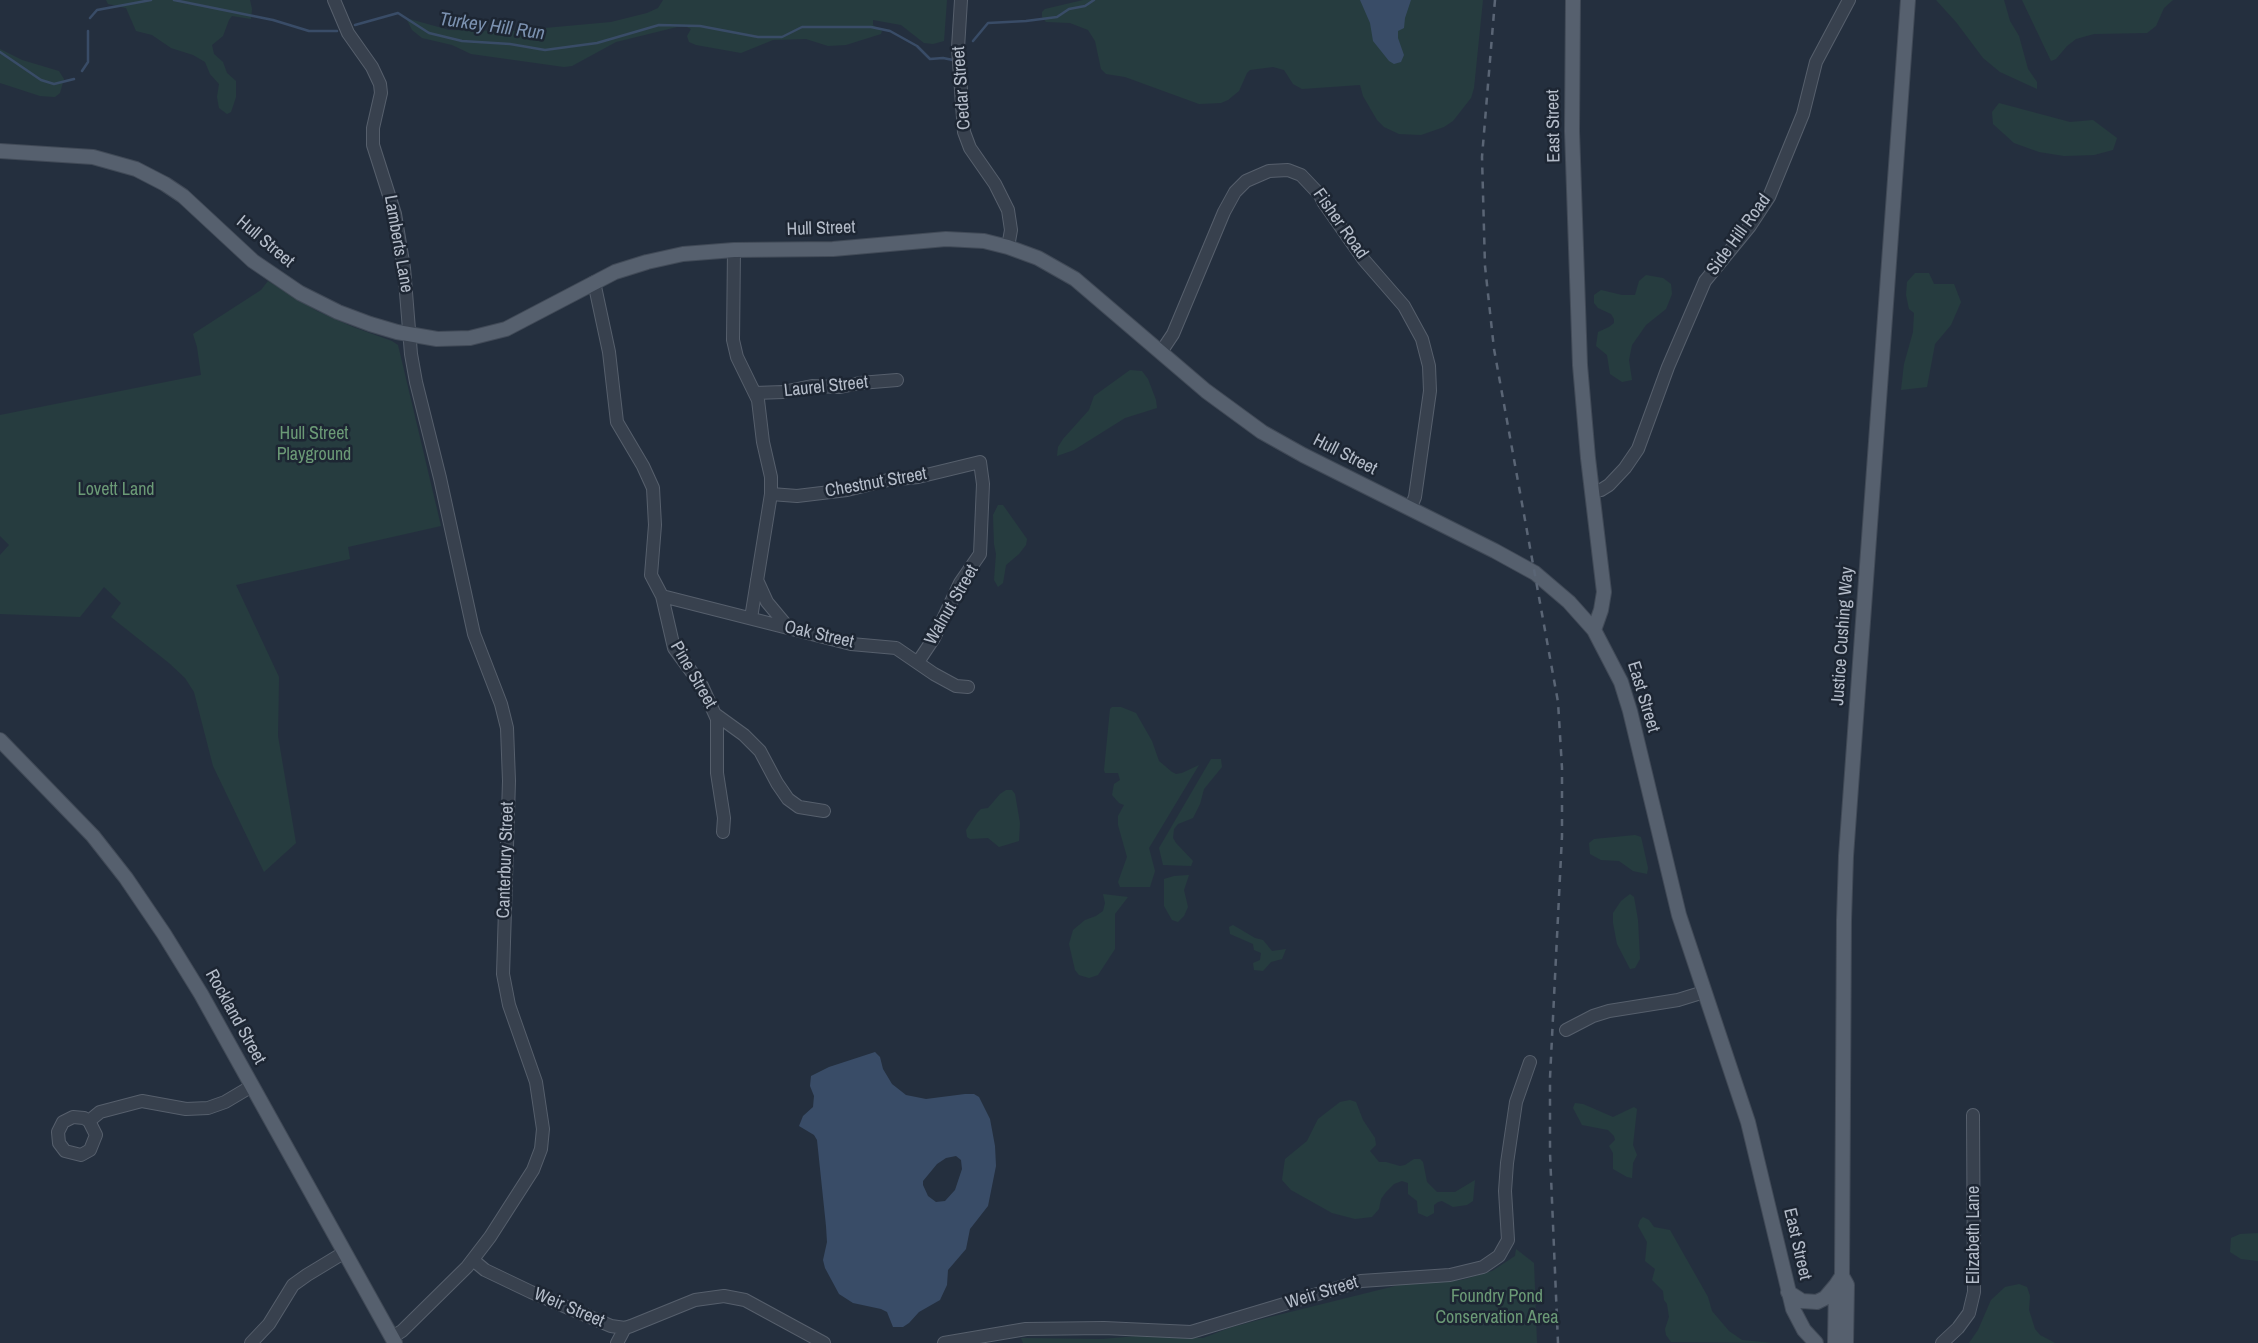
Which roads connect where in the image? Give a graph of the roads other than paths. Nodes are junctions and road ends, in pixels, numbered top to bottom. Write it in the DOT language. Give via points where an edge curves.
graph roads {
  1 [pos="334,0"];
  2 [pos="961,0"];
  3 [pos="1573,0"];
  4 [pos="1849,0"];
  5 [pos="1908,0"];
  6 [pos="0,151"];
  7 [pos="1008,247"];
  8 [pos="734,250"];
  9 [pos="594,282"];
  10 [pos="410,335"];
  11 [pos="1161,352"];
  12 [pos="897,380"];
  13 [pos="755,393"];
  14 [pos="980,462"];
  15 [pos="1592,491"];
  16 [pos="771,494"];
  17 [pos="1410,509"];
  18 [pos="757,580"];
  19 [pos="1604,592"];
  20 [pos="662,596"];
  21 [pos="1578,611"];
  22 [pos="751,618"];
  23 [pos="791,629"];
  24 [pos="1594,630"];
  25 [pos="918,662"];
  26 [pos="968,687"];
  27 [pos="715,714"];
  28 [pos="0,740"];
  29 [pos="824,811"];
  30 [pos="723,832"];
  31 [pos="1704,992"];
  32 [pos="1566,1030"];
  33 [pos="1531,1062"];
  34 [pos="252,1086"];
  35 [pos="1973,1115"];
  36 [pos="89,1121"];
  37 [pos="345,1252"];
  38 [pos="473,1260"];
  39 [pos="1839,1281"];
  40 [pos="1788,1292"];
  41 [pos="625,1328"];
  42 [pos="394,1340"];
  43 [pos="251,1343"];
  44 [pos="617,1343"];
  45 [pos="824,1343"];
  46 [pos="944,1343"];
  47 [pos="1816,1343"];
  48 [pos="1835,1343"];
  49 [pos="1846,1343"];
  50 [pos="1942,1343"];
  1 -- 10 [label="street, Lamberts Lane" via="348,33 380,84 372,138 395,214"];
  2 -- 7 [label="street, Cedar Street" via="958,48 964,132 1008,211"];
  3 -- 15 [label="main road, East Street" via="1578,322"];
  4 -- 15 [label="street, Side Hill Road" via="1816,62 1802,114 1769,197 1706,281 1639,449 1609,485"];
  5 -- 39 [label="main road, Justice Cushing Way" via="1846,856"];
  6 -- 10 [label="main road, Hull Street" via="93,157 146,174 183,196 253,261 291,288 346,316"];
  7 -- 8 [label="main road, Hull Street" via="946,239 833,249"];
  7 -- 11 [label="main road, Hull Street" via="1075,279"];
  8 -- 9 [label="main road, Hull Street" via="658,259"];
  8 -- 13 [label="street" via="733,340"];
  9 -- 10 [label="main road, Hull Street" via="525,321 497,331 453,340"];
  9 -- 20 [label="street, Pine Street" via="617,422 653,488 650,570"];
  10 -- 38 [label="street, Canterbury Street" via="416,382 472,623 507,728 503,974 536,1082 542,1121 541,1149 533,1170"];
  11 -- 17 [label="main road, Hull Street" via="1262,432"];
  11 -- 17 [label="street, Fisher Road" via="1235,192 1246,181 1269,172 1288,170 1301,175 1404,306 1422,339 1430,391"];
  12 -- 13 [label="street, Laurel Street"];
  13 -- 16 [label="street"];
  14 -- 16 [label="street, Chestnut Street" via="848,489 797,496"];
  14 -- 25 [label="street, Walnut Street" via="980,554"];
  15 -- 19 [label="main road, East Street"];
  16 -- 18 [label="street"];
  17 -- 21 [label="main road, Hull Street" via="1527,568"];
  18 -- 22 [label="street"];
  18 -- 23 [label="street" via="767,603"];
  19 -- 21 [label="main road"];
  19 -- 24 [label="main road, East Street"];
  20 -- 22 [label="street, Oak Street"];
  20 -- 27 [label="street, Pine Street" via="674,648 702,686"];
  21 -- 24 [label="main road, Hull Street"];
  22 -- 23 [label="street, Oak Street"];
  23 -- 25 [label="street, Oak Street" via="856,645 896,648"];
  24 -- 31 [label="main road, East Street" via="1627,699 1670,883"];
  25 -- 26 [label="street, Oak Street" via="952,683"];
  27 -- 29 [label="street" via="760,751 788,799 799,807"];
  27 -- 30 [label="street, Pine Street"];
  28 -- 34 [label="main road, Rockland Street" via="68,808 126,878 182,963"];
  31 -- 32 [label="street" via="1609,1011"];
  31 -- 40 [label="main road, East Street" via="1748,1122"];
  33 -- 46 [label="street, Weir Street" via="1517,1102 1507,1163 1508,1240 1499,1256 1483,1267 1450,1275 1361,1281 1191,1332 1026,1329"];
  34 -- 36 [label="street" via="208,1108 186,1110 142,1101 104,1110"];
  34 -- 37 [label="main road, Rockland Street"];
  35 -- 50 [label="street, Elizabeth Lane" via="1974,1292 1969,1313"];
  37 -- 42 [label="main road, Rockland Street"];
  37 -- 43 [label="street" via="293,1286"];
  38 -- 41 [label="street, Weir Street" via="552,1302"];
  38 -- 42 [label="street, Canterbury Street"];
  39 -- 40 [label="main road" via="1816,1302 1802,1301"];
  39 -- 48 [label="main road, Justice Cushing Way"];
  39 -- 49 [label="main road, Justice Cushing Way" via="1847,1285"];
  40 -- 47 [label="main road, East Street" via="1797,1320"];
  41 -- 44 [label="street"];
  41 -- 45 [label="street, Weir Street" via="695,1300 724,1296 752,1304"];
}
